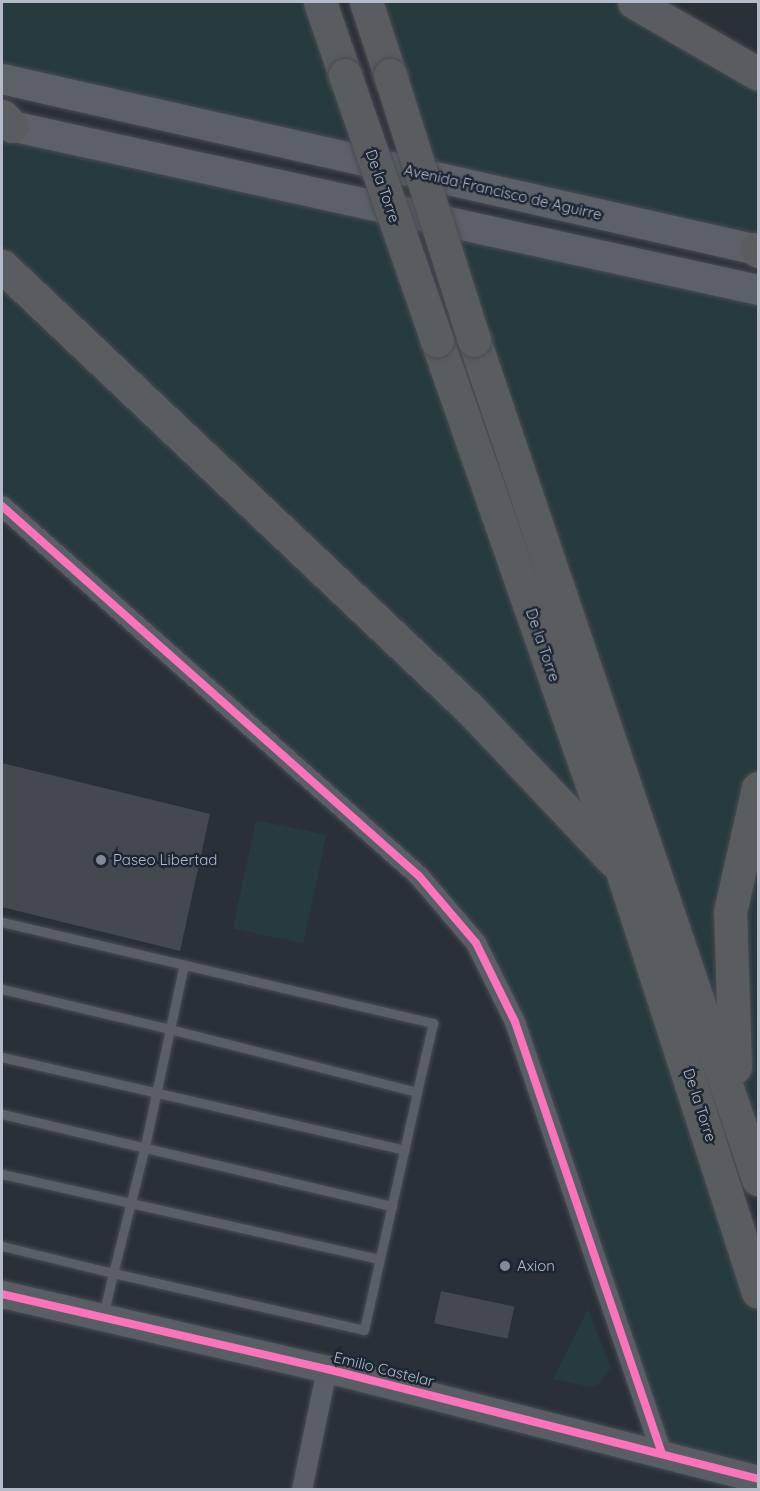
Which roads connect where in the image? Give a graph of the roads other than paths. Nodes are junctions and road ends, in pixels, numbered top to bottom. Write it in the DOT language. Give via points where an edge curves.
graph roads {
  1 [pos="320,2"];
  2 [pos="366,2"];
  3 [pos="634,2"];
  4 [pos="759,74"];
  5 [pos="2,78"];
  6 [pos="5,122"];
  7 [pos="758,250"];
  8 [pos="2,266"];
  9 [pos="759,290"];
  10 [pos="2,506"];
  11 [pos="759,788"];
  12 [pos="621,868"];
  13 [pos="2,922"];
  14 [pos="184,964"];
  15 [pos="2,989"];
  16 [pos="170,1029"];
  17 [pos="2,1058"];
  18 [pos="417,1092"];
  19 [pos="156,1093"];
  20 [pos="2,1114"];
  21 [pos="744,1137"];
  22 [pos="145,1146"];
  23 [pos="404,1150"];
  24 [pos="2,1174"];
  25 [pos="759,1179"];
  26 [pos="131,1204"];
  27 [pos="392,1206"];
  28 [pos="2,1246"];
  29 [pos="380,1259"];
  30 [pos="113,1273"];
  31 [pos="759,1291"];
  32 [pos="2,1294"];
  33 [pos="102,1317"];
  34 [pos="327,1369"];
  35 [pos="661,1452"];
  36 [pos="759,1479"];
  37 [pos="302,1490"];
  1 -- 12 [label="highway, De la Torre, bridge"];
  2 -- 21 [label="highway, De la Torre, bridge" via="474,340"];
  3 -- 4 [label="highway"];
  5 -- 7 [label="main road, Avenida Francisco de Aguirre"];
  6 -- 9 [label="main road"];
  8 -- 12 [label="highway" via="471,710"];
  10 -- 35 [label="street" via="419,876 476,943 515,1022"];
  11 -- 21 [label="highway" via="730,912 730,1029"];
  12 -- 31 [label="highway, De la Torre"];
  13 -- 14 [label="lane"];
  14 -- 16 [label="lane"];
  14 -- 18 [label="lane" via="433,1023"];
  15 -- 16 [label="lane"];
  16 -- 18 [label="lane"];
  16 -- 19 [label="lane"];
  17 -- 19 [label="lane"];
  18 -- 23 [label="lane"];
  19 -- 22 [label="lane"];
  19 -- 23 [label="lane"];
  20 -- 22 [label="lane"];
  21 -- 25 [label="highway, De la Torre"];
  22 -- 26 [label="lane"];
  22 -- 27 [label="lane"];
  23 -- 27 [label="lane"];
  24 -- 26 [label="lane"];
  26 -- 29 [label="lane"];
  26 -- 30 [label="lane"];
  27 -- 29 [label="lane"];
  28 -- 30 [label="lane"];
  29 -- 30 [label="lane" via="364,1330"];
  30 -- 33 [label="lane"];
  32 -- 33 [label="street, Emilio Castelar"];
  33 -- 34 [label="street, Emilio Castelar"];
  34 -- 35 [label="street, Emilio Castelar"];
  34 -- 37 [label="street"];
  35 -- 36 [label="street, Emilio Castelar"];
}
